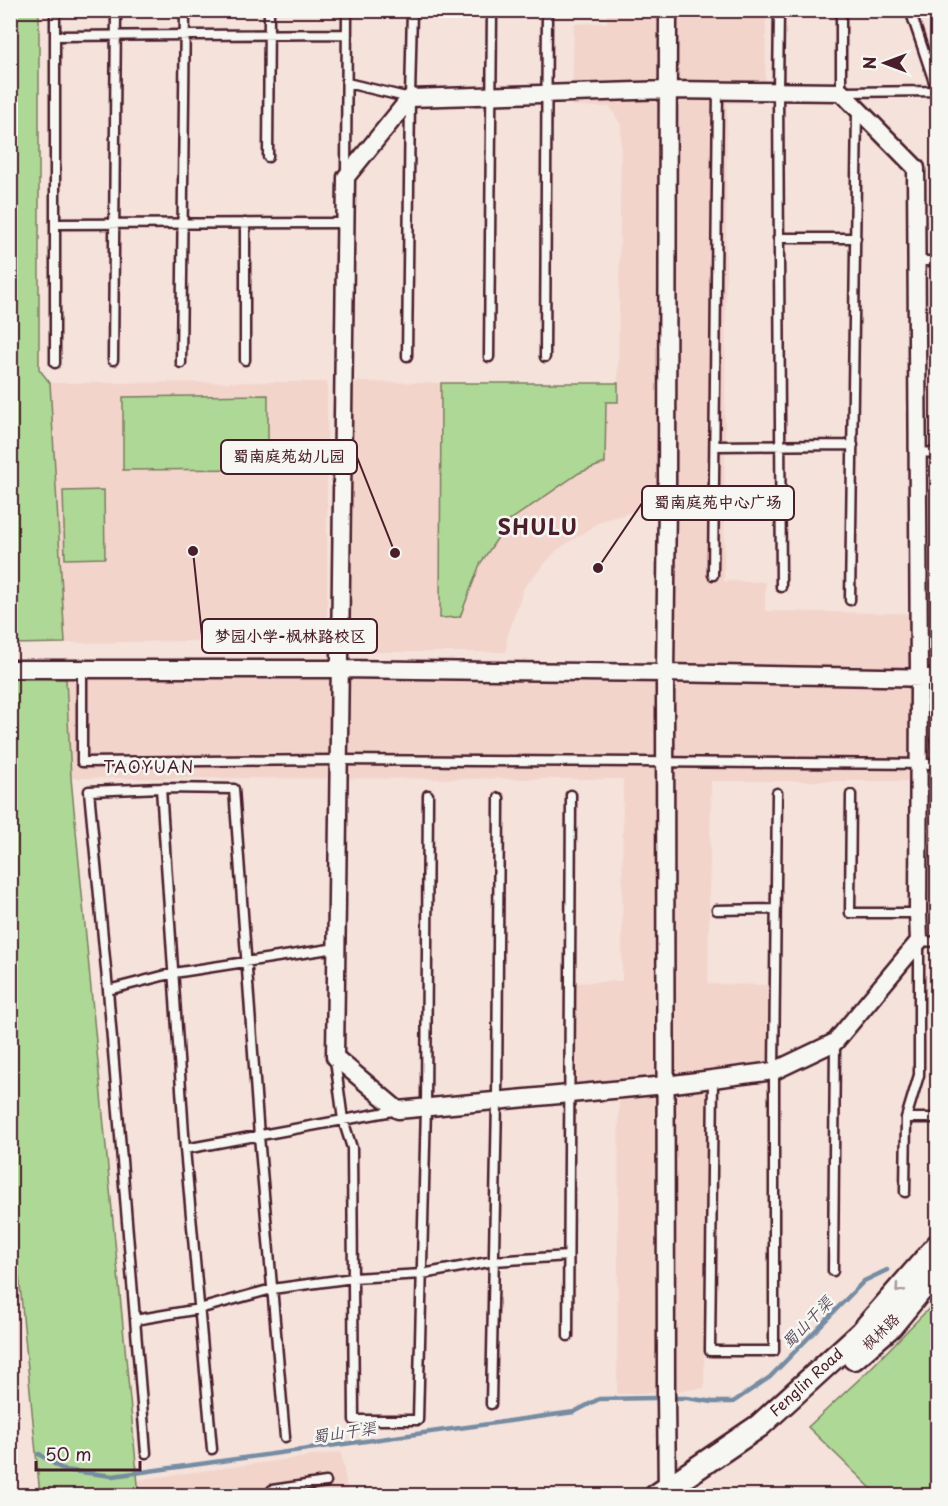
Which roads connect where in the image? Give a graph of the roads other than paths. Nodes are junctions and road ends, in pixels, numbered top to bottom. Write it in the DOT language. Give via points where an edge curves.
graph roads {
  1 [pos="55,10"];
  2 [pos="116,10"];
  3 [pos="185,10"];
  4 [pos="270,10"];
  5 [pos="347,10"];
  6 [pos="412,10"];
  7 [pos="492,10"];
  8 [pos="548,10"];
  9 [pos="668,10"];
  10 [pos="779,10"];
  11 [pos="841,10"];
  12 [pos="910,10"];
  13 [pos="116,34"];
  14 [pos="269,34"];
  15 [pos="346,34"];
  16 [pos="185,35"];
  17 [pos="55,36"];
  18 [pos="346,83"];
  19 [pos="668,90"];
  20 [pos="718,90"];
  21 [pos="778,91"];
  22 [pos="841,92"];
  23 [pos="937,92"];
  24 [pos="548,93"];
  25 [pos="492,95"];
  26 [pos="410,98"];
  27 [pos="938,103"];
  28 [pos="857,109"];
  29 [pos="268,157"];
  30 [pos="346,177"];
  31 [pos="245,223"];
  32 [pos="346,223"];
  33 [pos="55,224"];
  34 [pos="113,224"];
  35 [pos="182,224"];
  36 [pos="778,238"];
  37 [pos="856,238"];
  38 [pos="917,261"];
  39 [pos="938,261"];
  40 [pos="407,356"];
  41 [pos="489,357"];
  42 [pos="545,357"];
  43 [pos="113,360"];
  44 [pos="244,360"];
  45 [pos="55,363"];
  46 [pos="181,363"];
  47 [pos="853,445"];
  48 [pos="715,446"];
  49 [pos="780,446"];
  50 [pos="918,452"];
  51 [pos="938,453"];
  52 [pos="713,575"];
  53 [pos="781,588"];
  54 [pos="850,600"];
  55 [pos="10,669"];
  56 [pos="340,669"];
  57 [pos="82,670"];
  58 [pos="665,673"];
  59 [pos="919,678"];
  60 [pos="938,678"];
  61 [pos="338,760"];
  62 [pos="665,763"];
  63 [pos="919,764"];
  64 [pos="938,764"];
  65 [pos="162,788"];
  66 [pos="777,793"];
  67 [pos="428,795"];
  68 [pos="571,795"];
  69 [pos="851,795"];
  70 [pos="499,798"];
  71 [pos="776,909"];
  72 [pos="717,910"];
  73 [pos="918,913"];
  74 [pos="919,941"];
  75 [pos="938,942"];
  76 [pos="336,948"];
  77 [pos="246,961"];
  78 [pos="174,973"];
  79 [pos="108,990"];
  80 [pos="835,1042"];
  81 [pos="335,1057"];
  82 [pos="774,1071"];
  83 [pos="713,1080"];
  84 [pos="666,1085"];
  85 [pos="569,1094"];
  86 [pos="497,1101"];
  87 [pos="426,1107"];
  88 [pos="398,1110"];
  89 [pos="906,1118"];
  90 [pos="938,1118"];
  91 [pos="343,1120"];
  92 [pos="259,1136"];
  93 [pos="185,1149"];
  94 [pos="905,1192"];
  95 [pos="938,1245"];
  96 [pos="568,1256"];
  97 [pos="494,1261"];
  98 [pos="833,1271"];
  99 [pos="422,1274"];
  100 [pos="353,1278"];
  101 [pos="933,1285"];
  102 [pos="272,1288"];
  103 [pos="199,1309"];
  104 [pos="135,1320"];
  105 [pos="568,1336"];
  106 [pos="490,1404"];
  107 [pos="285,1437"];
  108 [pos="212,1449"];
  109 [pos="146,1454"];
  110 [pos="326,1482"];
  111 [pos="666,1494"];
  112 [pos="273,1496"];
  1 -- 17 [label="lane"];
  2 -- 13 [label="lane"];
  3 -- 16 [label="lane"];
  4 -- 14 [label="lane"];
  5 -- 15 [label="lane"];
  6 -- 26 [label="lane"];
  7 -- 25 [label="lane"];
  8 -- 24 [label="lane"];
  9 -- 19 [label="street"];
  10 -- 21 [label="lane"];
  11 -- 22 [label="lane"];
  12 -- 23 [label="lane"];
  13 -- 16 [label="lane"];
  13 -- 17 [label="lane"];
  13 -- 34 [label="lane"];
  14 -- 15 [label="lane"];
  14 -- 16 [label="lane"];
  14 -- 29 [label="lane"];
  15 -- 18 [label="lane"];
  16 -- 35 [label="lane"];
  17 -- 33 [label="lane"];
  18 -- 26 [label="lane"];
  18 -- 30 [label="lane"];
  19 -- 20 [label="street"];
  19 -- 24 [label="street"];
  19 -- 58 [label="street"];
  20 -- 21 [label="street"];
  20 -- 48 [label="lane"];
  21 -- 22 [label="street"];
  21 -- 36 [label="lane"];
  22 -- 23 [label="lane"];
  22 -- 28 [label="street"];
  23 -- 27 [label="lane"];
  24 -- 25 [label="street"];
  24 -- 42 [label="lane"];
  25 -- 26 [label="street"];
  25 -- 41 [label="lane"];
  26 -- 30 [label="street"];
  26 -- 40 [label="lane"];
  28 -- 37 [label="lane"];
  28 -- 38 [label="street" via="916,168"];
  30 -- 32 [label="street"];
  31 -- 32 [label="lane"];
  31 -- 35 [label="lane"];
  31 -- 44 [label="lane"];
  32 -- 56 [label="street"];
  33 -- 34 [label="lane"];
  33 -- 45 [label="lane"];
  34 -- 35 [label="lane"];
  34 -- 43 [label="lane"];
  35 -- 46 [label="lane"];
  36 -- 37 [label="lane"];
  36 -- 49 [label="lane"];
  37 -- 47 [label="lane"];
  38 -- 39 [label="lane"];
  38 -- 50 [label="street"];
  47 -- 49 [label="lane"];
  47 -- 54 [label="lane"];
  48 -- 49 [label="lane"];
  48 -- 52 [label="lane"];
  49 -- 53 [label="lane"];
  50 -- 51 [label="lane"];
  50 -- 59 [label="street"];
  55 -- 57 [label="street"];
  56 -- 57 [label="street"];
  56 -- 58 [label="street"];
  56 -- 61 [label="street"];
  57 -- 61 [label="lane" via="82,762"];
  58 -- 59 [label="street"];
  58 -- 62 [label="street"];
  59 -- 60 [label="street"];
  59 -- 63 [label="street"];
  61 -- 62 [label="lane"];
  61 -- 76 [label="street"];
  62 -- 63 [label="lane"];
  62 -- 84 [label="street"];
  63 -- 64 [label="lane"];
  63 -- 73 [label="street"];
  65 -- 77 [label="lane" via="234,789"];
  65 -- 78 [label="lane"];
  65 -- 79 [label="lane" via="89,791"];
  66 -- 71 [label="lane"];
  67 -- 87 [label="lane"];
  68 -- 85 [label="lane"];
  69 -- 73 [label="lane" via="850,913"];
  70 -- 86 [label="lane"];
  71 -- 72 [label="lane"];
  71 -- 82 [label="lane"];
  73 -- 74 [label="street"];
  74 -- 75 [label="lane"];
  74 -- 80 [label="street"];
  74 -- 89 [label="lane" via="919,1075"];
  76 -- 77 [label="lane"];
  76 -- 81 [label="street"];
  77 -- 78 [label="lane"];
  77 -- 92 [label="lane"];
  78 -- 79 [label="lane"];
  78 -- 93 [label="lane"];
  79 -- 104 [label="lane"];
  80 -- 82 [label="street"];
  80 -- 98 [label="lane"];
  81 -- 88 [label="street"];
  81 -- 91 [label="lane"];
  82 -- 83 [label="street"];
  82 -- 83 [label="lane" via="774,1351 710,1351"];
  83 -- 84 [label="street"];
  84 -- 85 [label="street"];
  84 -- 111 [label="street"];
  85 -- 86 [label="street"];
  85 -- 96 [label="lane"];
  86 -- 87 [label="street"];
  86 -- 97 [label="lane"];
  87 -- 88 [label="street"];
  87 -- 99 [label="lane"];
  88 -- 91 [label="lane"];
  89 -- 90 [label="lane"];
  89 -- 94 [label="lane"];
  91 -- 92 [label="lane"];
  91 -- 100 [label="lane" via="352,1148"];
  92 -- 93 [label="lane"];
  92 -- 102 [label="lane"];
  93 -- 103 [label="lane"];
  95 -- 111 [label="main road, Fenglin Road, one-way" via="862,1332 759,1426"];
  96 -- 97 [label="lane"];
  96 -- 105 [label="lane"];
  97 -- 99 [label="lane"];
  97 -- 106 [label="lane"];
  99 -- 100 [label="lane"];
  99 -- 100 [label="lane" via="418,1420 354,1420"];
  100 -- 102 [label="lane"];
  101 -- 111 [label="main road, 枫林路" via="765,1434"];
  102 -- 103 [label="lane"];
  102 -- 107 [label="lane"];
  103 -- 104 [label="lane"];
  103 -- 108 [label="lane"];
  104 -- 109 [label="lane"];
  110 -- 112 [label="lane" via="272,1491"];
}
